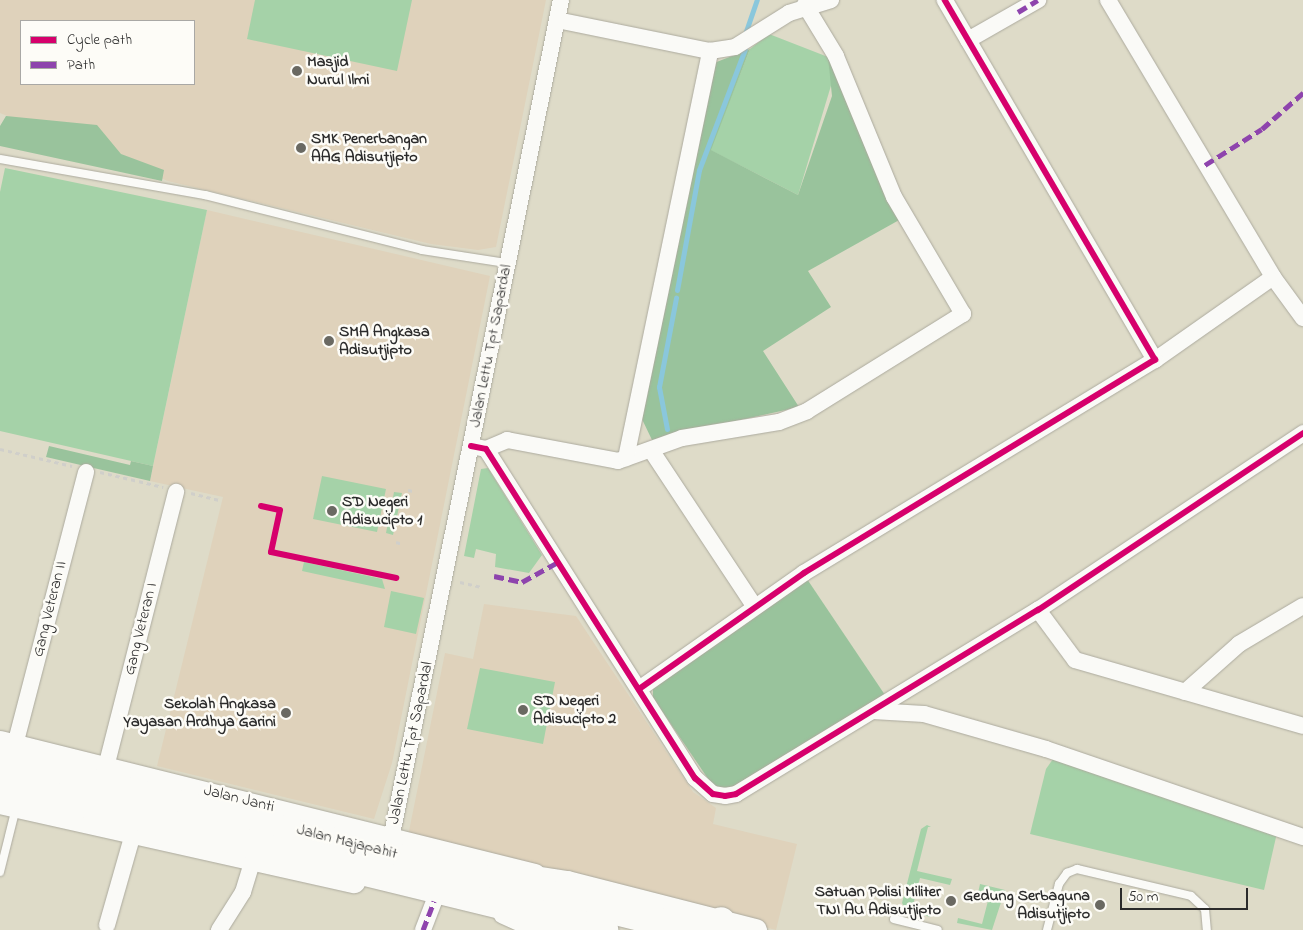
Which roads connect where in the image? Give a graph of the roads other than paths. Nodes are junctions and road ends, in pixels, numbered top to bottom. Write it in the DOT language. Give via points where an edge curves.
graph roads {
  1 [pos="561,0"];
  2 [pos="831,0"];
  3 [pos="945,0"];
  4 [pos="1038,0"];
  5 [pos="1108,0"];
  6 [pos="805,5"];
  7 [pos="557,20"];
  8 [pos="968,40"];
  9 [pos="710,51"];
  10 [pos="0,159"];
  11 [pos="506,263"];
  12 [pos="1273,277"];
  13 [pos="1303,318"];
  14 [pos="1155,360"];
  15 [pos="1303,433"];
  16 [pos="478,448"];
  17 [pos="651,450"];
  18 [pos="626,458"];
  19 [pos="86,470"];
  20 [pos="176,491"];
  21 [pos="1303,606"];
  22 [pos="755,607"];
  23 [pos="1038,610"];
  24 [pos="639,689"];
  25 [pos="1185,692"];
  26 [pos="873,712"];
  27 [pos="1303,726"];
  28 [pos="5,749"];
  29 [pos="106,766"];
  30 [pos="0,783"];
  31 [pos="8,804"];
  32 [pos="133,834"];
  33 [pos="1303,837"];
  34 [pos="391,838"];
  35 [pos="335,851"];
  36 [pos="253,860"];
  37 [pos="0,872"];
  38 [pos="535,875"];
  39 [pos="476,886"];
  40 [pos="434,901"];
  41 [pos="894,919"];
  42 [pos="107,925"];
  43 [pos="720,926"];
  44 [pos="533,927"];
  45 [pos="219,930"];
  46 [pos="423,930"];
  47 [pos="604,930"];
  48 [pos="693,930"];
  49 [pos="756,930"];
  50 [pos="938,930"];
  51 [pos="1047,930"];
  52 [pos="1206,930"];
  1 -- 7 [label="street, Jalan Lettu Tpt Sapardal"];
  2 -- 6 [label="street"];
  3 -- 8 [label="street"];
  4 -- 8 [label="street"];
  5 -- 12 [label="street"];
  6 -- 9 [label="street" via="745,42"];
  6 -- 17 [label="street" via="836,56 894,197 963,314 794,416 682,438"];
  7 -- 9 [label="street"];
  7 -- 11 [label="street, Jalan Lettu Tpt Sapardal"];
  8 -- 14 [label="street"];
  9 -- 18 [label="street"];
  10 -- 11 [label="lane" via="205,195 422,250"];
  11 -- 16 [label="street, Jalan Lettu Tpt Sapardal"];
  12 -- 13 [label="street"];
  12 -- 14 [label="street"];
  14 -- 22 [label="street"];
  15 -- 23 [label="street"];
  16 -- 18 [label="street" via="507,440 611,461"];
  16 -- 24 [label="street"];
  16 -- 34 [label="street, Jalan Lettu Tpt Sapardal"];
  17 -- 18 [label="street"];
  17 -- 22 [label="street"];
  19 -- 28 [label="street, Gang Veteran II"];
  20 -- 29 [label="street, Gang Veteran I"];
  21 -- 25 [label="street" via="1239,644"];
  22 -- 24 [label="street"];
  23 -- 25 [label="street" via="1075,660"];
  23 -- 26 [label="street"];
  24 -- 26 [label="street" via="695,778 713,794 725,796"];
  25 -- 27 [label="street"];
  26 -- 33 [label="street" via="924,714 1046,749"];
  28 -- 29 [label="street, Jalan Janti"];
  28 -- 35 [label="highway, Jalan Majapahit"];
  29 -- 34 [label="street, Jalan Janti"];
  30 -- 35 [label="highway, Jalan Majapahit"];
  31 -- 32 [label="street"];
  31 -- 37 [label="lane"];
  32 -- 36 [label="street"];
  32 -- 42 [label="street"];
  34 -- 38 [label="street, Jalan Janti"];
  35 -- 39 [label="highway, Jalan Majapahit"];
  36 -- 40 [label="street"];
  36 -- 45 [label="street" via="243,892"];
  38 -- 39 [label="street"];
  38 -- 43 [label="street"];
  39 -- 44 [label="street"];
  39 -- 47 [label="highway, Jalan Majapahit"];
  39 -- 48 [label="highway, Jalan Majapahit"];
  40 -- 44 [label="street"];
  40 -- 46 [label="street"];
  41 -- 50 [label="lane"];
  43 -- 49 [label="street"];
  51 -- 52 [label="lane" via="1059,884 1066,873 1077,869 1191,896 1204,909"];
}
